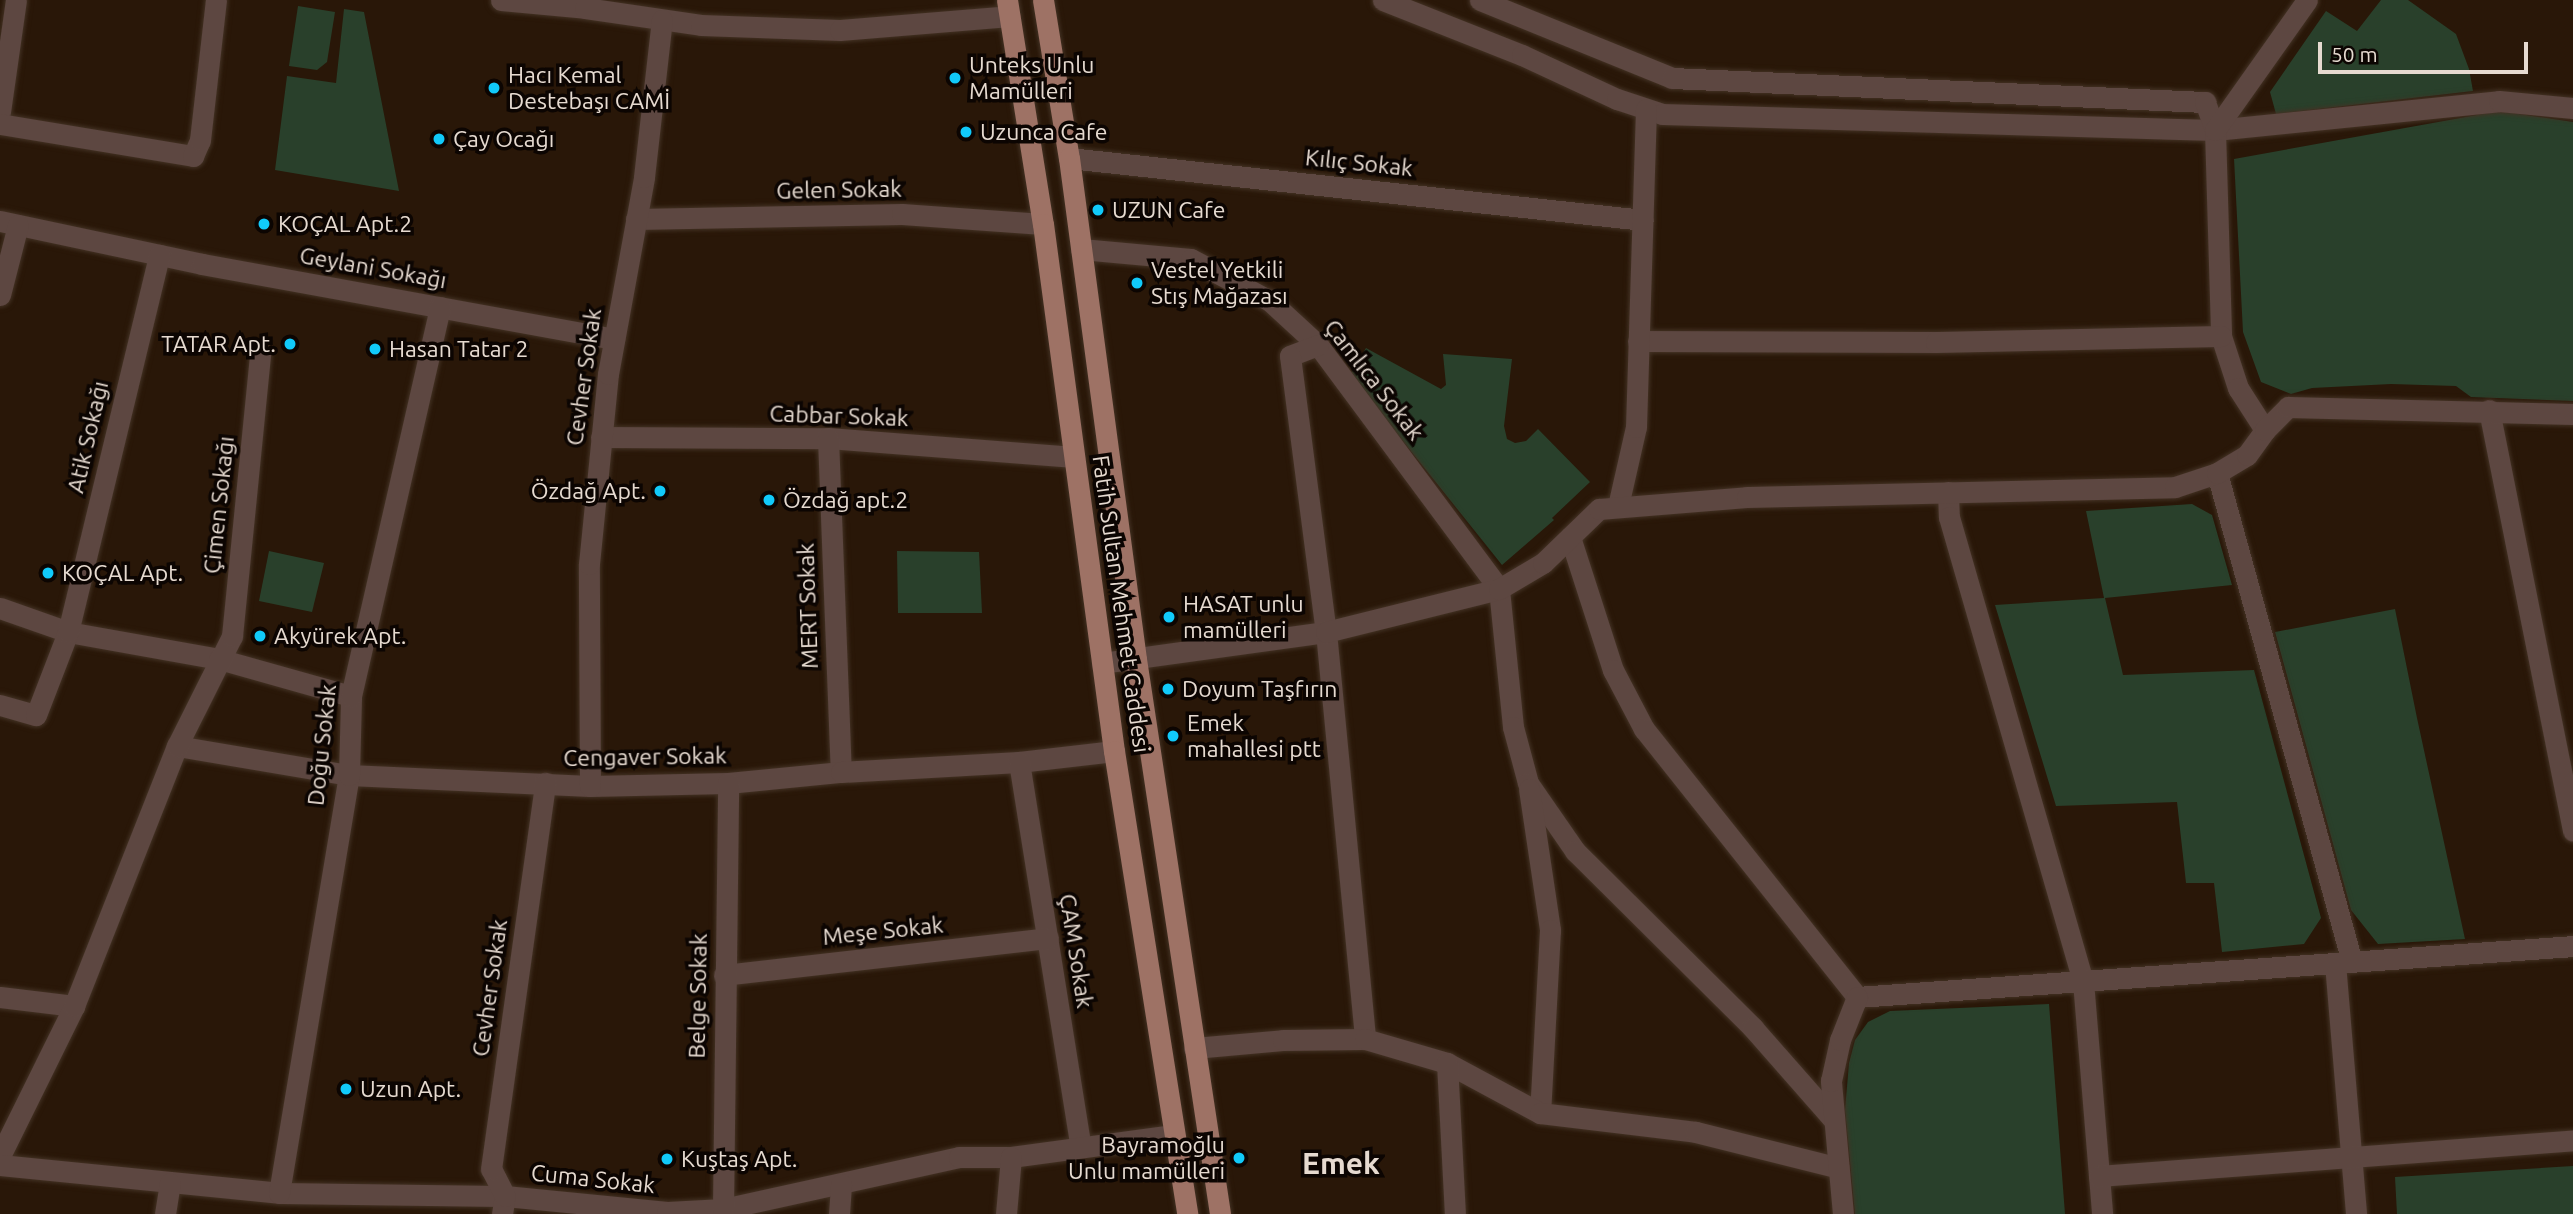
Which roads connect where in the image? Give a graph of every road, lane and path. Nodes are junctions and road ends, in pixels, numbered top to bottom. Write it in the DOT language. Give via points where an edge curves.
graph roads {
  1 [pos="16,0"];
  2 [pos="216,0"];
  3 [pos="501,0"];
  4 [pos="1043,0"];
  5 [pos="1383,0"];
  6 [pos="1480,0"];
  7 [pos="2306,0"];
  8 [pos="1008,8"];
  9 [pos="662,20"];
  10 [pos="2573,108"];
  11 [pos="1646,109"];
  12 [pos="0,112"];
  13 [pos="0,124"];
  14 [pos="2215,130"];
  15 [pos="1069,158"];
  16 [pos="636,219"];
  17 [pos="1643,220"];
  18 [pos="9,223"];
  19 [pos="1043,224"];
  20 [pos="1081,248"];
  21 [pos="159,255"];
  22 [pos="0,295"];
  23 [pos="440,307"];
  24 [pos="2221,336"];
  25 [pos="614,339"];
  26 [pos="1638,341"];
  27 [pos="1318,345"];
  28 [pos="260,353"];
  29 [pos="2488,410"];
  30 [pos="2573,414"];
  31 [pos="2265,430"];
  32 [pos="601,437"];
  33 [pos="828,438"];
  34 [pos="1074,457"];
  35 [pos="2217,473"];
  36 [pos="1948,492"];
  37 [pos="1618,506"];
  38 [pos="1570,537"];
  39 [pos="1499,589"];
  40 [pos="0,608"];
  41 [pos="68,632"];
  42 [pos="1326,632"];
  43 [pos="219,659"];
  44 [pos="1136,659"];
  45 [pos="1102,663"];
  46 [pos="351,696"];
  47 [pos="0,705"];
  48 [pos="177,746"];
  49 [pos="1114,751"];
  50 [pos="1019,762"];
  51 [pos="841,772"];
  52 [pos="349,775"];
  53 [pos="545,783"];
  54 [pos="728,783"];
  55 [pos="1528,783"];
  56 [pos="590,786"];
  57 [pos="2573,831"];
  58 [pos="1048,938"];
  59 [pos="2573,946"];
  60 [pos="2343,962"];
  61 [pos="724,975"];
  62 [pos="2083,981"];
  63 [pos="0,997"];
  64 [pos="1857,997"];
  65 [pos="74,1006"];
  66 [pos="1365,1039"];
  67 [pos="1194,1048"];
  68 [pos="1447,1063"];
  69 [pos="1540,1113"];
  70 [pos="1832,1118"];
  71 [pos="1174,1135"];
  72 [pos="2573,1140"];
  73 [pos="1081,1147"];
  74 [pos="0,1156"];
  75 [pos="1011,1157"];
  76 [pos="2351,1158"];
  77 [pos="0,1165"];
  78 [pos="1839,1168"];
  79 [pos="2099,1176"];
  80 [pos="170,1183"];
  81 [pos="841,1184"];
  82 [pos="279,1193"];
  83 [pos="339,1204"];
  84 [pos="503,1205"];
  85 [pos="723,1209"];
  86 [pos="667,1213"];
  87 [pos="165,1214"];
  88 [pos="839,1214"];
  89 [pos="1006,1214"];
  90 [pos="1187,1214"];
  91 [pos="1220,1214"];
  92 [pos="1455,1214"];
  93 [pos="1843,1214"];
  94 [pos="2102,1214"];
  95 [pos="2356,1214"];
  1 -- 12 [label="street"];
  2 -- 13 [label="street" via="201,140 193,156"];
  3 -- 9 [label="street"];
  4 -- 15 [label="main road, Fatih Sultan Mehmet Caddesi"];
  5 -- 11 [label="street"];
  6 -- 14 [label="street" via="1672,78 2205,102"];
  7 -- 14 [label="street"];
  8 -- 9 [label="street" via="840,30 701,26"];
  8 -- 19 [label="main road, Fatih Sultan Mehmet Caddesi"];
  9 -- 16 [label="street, Cevher Sokak"];
  10 -- 14 [label="street" via="2499,101"];
  11 -- 14 [label="street" via="1662,114"];
  11 -- 17 [label="street"];
  14 -- 24 [label="street"];
  15 -- 17 [label="street, Kılıç Sokak"];
  15 -- 20 [label="main road, Fatih Sultan Mehmet Caddesi"];
  16 -- 19 [label="street, Gelen Sokak" via="902,214"];
  16 -- 25 [label="street, Cevher Sokak"];
  17 -- 26 [label="street"];
  18 -- 21 [label="street, Geylani Sokağı"];
  18 -- 22 [label="street"];
  19 -- 34 [label="main road, Fatih Sultan Mehmet Caddesi"];
  20 -- 27 [label="street, Çamlıca Sokak" via="1191,259 1270,301"];
  20 -- 44 [label="main road, Fatih Sultan Mehmet Caddesi"];
  21 -- 23 [label="street, Geylani Sokağı"];
  21 -- 41 [label="street, Atik Sokağı"];
  23 -- 25 [label="street, Geylani Sokağı"];
  23 -- 46 [label="street, Doğu Sokak"];
  24 -- 26 [label="street" via="1936,342"];
  24 -- 31 [label="street" via="2238,388"];
  25 -- 32 [label="street, Cevher Sokak"];
  26 -- 37 [label="street" via="1636,428"];
  27 -- 39 [label="street, Çamlıca Sokak"];
  27 -- 42 [label="street" via="1290,356"];
  28 -- 43 [label="street, Çimen Sokağı" via="232,636"];
  29 -- 30 [label="street"];
  29 -- 31 [label="street" via="2288,407"];
  29 -- 57 [label="street"];
  31 -- 35 [label="street" via="2247,455"];
  32 -- 33 [label="street, Cabbar Sokak"];
  32 -- 56 [label="street, Cevher Sokak" via="589,564"];
  33 -- 34 [label="street, Cabbar Sokak"];
  33 -- 51 [label="street, MERT Sokak"];
  34 -- 45 [label="main road, Fatih Sultan Mehmet Caddesi"];
  35 -- 36 [label="street" via="2175,487"];
  35 -- 60 [label="street"];
  36 -- 37 [label="street" via="1747,497"];
  36 -- 62 [label="street" via="1949,517"];
  37 -- 38 [label="street" via="1599,509"];
  38 -- 39 [label="street" via="1543,564"];
  38 -- 64 [label="street" via="1613,670 1644,729"];
  39 -- 42 [label="street"];
  39 -- 55 [label="street" via="1513,727"];
  40 -- 41 [label="street"];
  41 -- 43 [label="street"];
  41 -- 47 [label="street, Atik Sokağı" via="36,715"];
  42 -- 44 [label="street"];
  42 -- 66 [label="street"];
  43 -- 46 [label="street"];
  43 -- 48 [label="street, Çimen Sokağı"];
  44 -- 45 [label="street"];
  44 -- 67 [label="main road, Fatih Sultan Mehmet Caddesi"];
  45 -- 49 [label="main road, Fatih Sultan Mehmet Caddesi"];
  46 -- 52 [label="street, Doğu Sokak"];
  48 -- 52 [label="street, Cengaver Sokak"];
  48 -- 65 [label="street, Çimen Sokağı"];
  49 -- 50 [label="street, Cengaver Sokak"];
  49 -- 71 [label="main road, Fatih Sultan Mehmet Caddesi"];
  50 -- 51 [label="street, Cengaver Sokak"];
  50 -- 58 [label="street, ÇAM Sokak"];
  51 -- 54 [label="street, Cengaver Sokak"];
  52 -- 53 [label="street, Cengaver Sokak"];
  52 -- 82 [label="street, Doğu Sokak"];
  53 -- 56 [label="street, Cengaver Sokak"];
  53 -- 84 [label="street, Cevher Sokak" via="491,1169"];
  54 -- 56 [label="street, Cengaver Sokak"];
  54 -- 61 [label="street, Belge Sokak"];
  55 -- 69 [label="street" via="1550,930"];
  55 -- 70 [label="street" via="1575,850 1753,1028"];
  58 -- 61 [label="street, Meşe Sokak"];
  58 -- 73 [label="street, ÇAM Sokak"];
  59 -- 60 [label="street"];
  60 -- 62 [label="street"];
  60 -- 76 [label="street"];
  61 -- 85 [label="street, Belge Sokak"];
  62 -- 64 [label="street"];
  62 -- 79 [label="street"];
  63 -- 65 [label="street"];
  64 -- 70 [label="street" via="1840,1040 1831,1081"];
  65 -- 74 [label="street, Çimen Sokağı"];
  66 -- 67 [label="street"];
  66 -- 68 [label="street"];
  67 -- 91 [label="main road, Fatih Sultan Mehmet Caddesi"];
  68 -- 69 [label="street"];
  68 -- 92 [label="street"];
  69 -- 78 [label="street" via="1696,1132"];
  70 -- 78 [label="street"];
  71 -- 73 [label="street, Cuma Sokak"];
  71 -- 90 [label="main road, Fatih Sultan Mehmet Caddesi"];
  72 -- 76 [label="street"];
  73 -- 75 [label="street, Cuma Sokak"];
  75 -- 81 [label="street, Cuma Sokak" via="959,1157"];
  75 -- 89 [label="street"];
  76 -- 79 [label="street"];
  76 -- 95 [label="street"];
  77 -- 80 [label="street, Cuma Sokak"];
  78 -- 93 [label="street"];
  79 -- 94 [label="street"];
  80 -- 82 [label="street, Cuma Sokak"];
  80 -- 87 [label="street"];
  81 -- 85 [label="street, Cuma Sokak"];
  81 -- 88 [label="street"];
  82 -- 83 [label="street, Cuma Sokak"];
  83 -- 84 [label="street, Cuma Sokak"];
  84 -- 86 [label="street, Cuma Sokak"];
  85 -- 86 [label="street, Cuma Sokak"];
}
